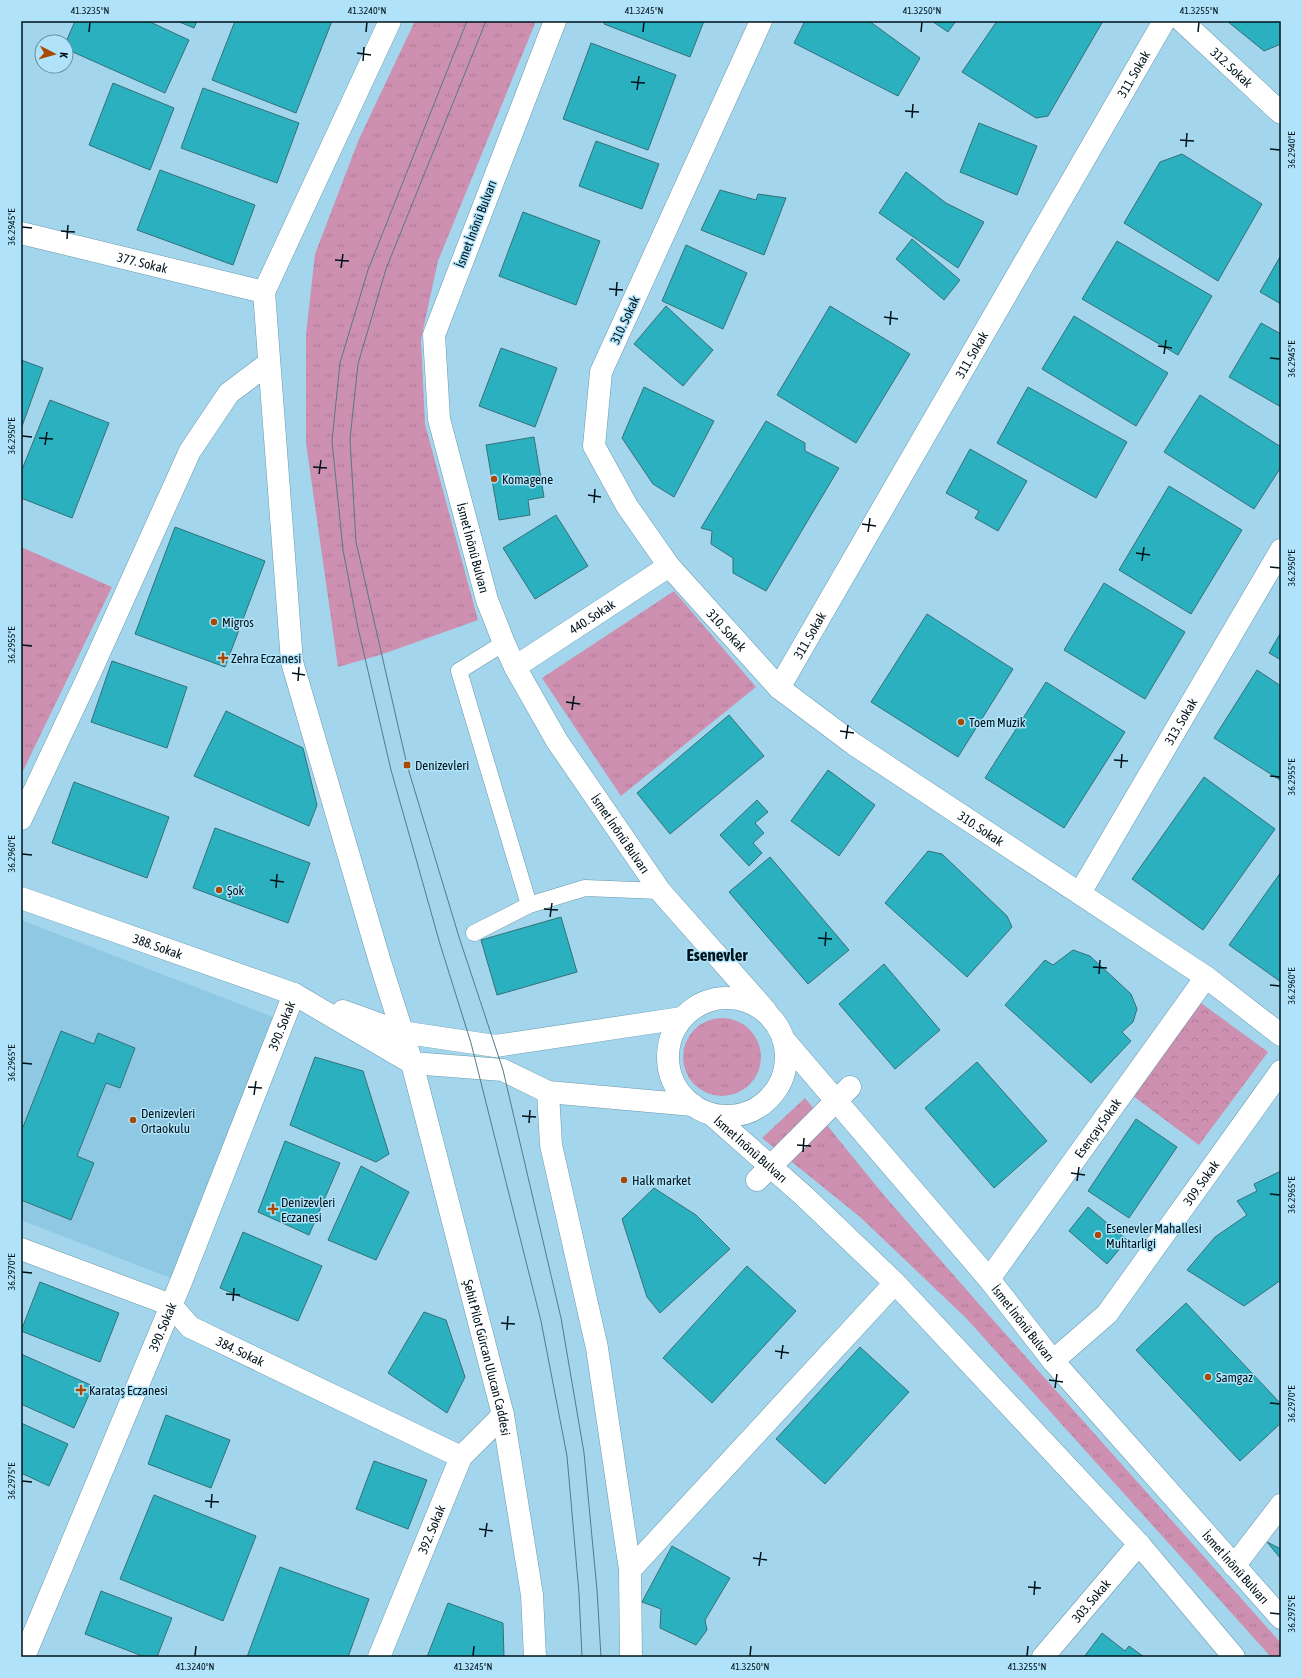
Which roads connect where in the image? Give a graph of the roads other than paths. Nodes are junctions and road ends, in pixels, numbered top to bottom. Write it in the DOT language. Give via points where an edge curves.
graph roads {
  1 [pos="390,21"];
  2 [pos="555,21"];
  3 [pos="762,21"];
  4 [pos="1164,21"];
  5 [pos="1182,21"];
  6 [pos="1280,111"];
  7 [pos="21,233"];
  8 [pos="264,292"];
  9 [pos="269,363"];
  10 [pos="1281,550"];
  11 [pos="669,566"];
  12 [pos="504,643"];
  13 [pos="515,667"];
  14 [pos="778,688"];
  15 [pos="21,819"];
  16 [pos="660,891"];
  17 [pos="1080,893"];
  18 [pos="21,898"];
  19 [pos="529,905"];
  20 [pos="474,933"];
  21 [pos="1206,976"];
  22 [pos="294,994"];
  23 [pos="766,1011"];
  24 [pos="682,1018"];
  25 [pos="401,1032"];
  26 [pos="1281,1035"];
  27 [pos="785,1041"];
  28 [pos="412,1063"];
  29 [pos="1281,1071"];
  30 [pos="548,1092"];
  31 [pos="843,1094"];
  32 [pos="702,1110"];
  33 [pos="764,1174"];
  34 [pos="21,1249"];
  35 [pos="989,1279"];
  36 [pos="894,1283"];
  37 [pos="171,1305"];
  38 [pos="1053,1361"];
  39 [pos="503,1415"];
  40 [pos="461,1457"];
  41 [pos="1281,1506"];
  42 [pos="1139,1544"];
  43 [pos="1234,1566"];
  44 [pos="630,1570"];
  45 [pos="1281,1618"];
  46 [pos="24,1657"];
  47 [pos="379,1657"];
  48 [pos="535,1657"];
  49 [pos="631,1657"];
  50 [pos="1043,1657"];
  51 [pos="1234,1657"];
  1 -- 8 [label="street"];
  2 -- 12 [label="street, İsmet İnönü Bulvarı" via="434,335 439,419 487,600"];
  3 -- 11 [label="street, 310. Sokak" via="602,372 594,446 627,506"];
  4 -- 14 [label="street, 311. Sokak"];
  5 -- 6 [label="street, 312. Sokak"];
  7 -- 8 [label="street, 377. Sokak"];
  8 -- 9 [label="street"];
  9 -- 15 [label="street" via="229,393 190,451"];
  9 -- 25 [label="street" via="292,662"];
  10 -- 17 [label="street, 313. Sokak"];
  11 -- 13 [label="street, 440. Sokak"];
  11 -- 14 [label="street, 310. Sokak"];
  12 -- 13 [label="street, İsmet İnönü Bulvarı"];
  12 -- 19 [label="lane" via="458,671"];
  13 -- 16 [label="street, İsmet İnönü Bulvarı" via="557,741"];
  14 -- 17 [label="street, 310. Sokak" via="855,745"];
  16 -- 19 [label="lane" via="585,888"];
  16 -- 23 [label="street, İsmet İnönü Bulvarı"];
  17 -- 21 [label="street, 310. Sokak"];
  18 -- 22 [label="street, 388. Sokak"];
  19 -- 20 [label="lane"];
  21 -- 26 [label="street, 310. Sokak"];
  21 -- 35 [label="street, Esençay Sokak"];
  22 -- 25 [label="street"];
  22 -- 28 [label="street"];
  22 -- 37 [label="street, 390. Sokak"];
  23 -- 24 [label="street" via="746,1000 723,997 700,1004"];
  23 -- 27 [label="street"];
  24 -- 25 [label="street" via="495,1046"];
  24 -- 32 [label="street" via="672,1035 668,1054 670,1074 679,1091"];
  25 -- 28 [label="street"];
  27 -- 31 [label="street, İsmet İnönü Bulvarı"];
  27 -- 32 [label="street" via="787,1059 783,1076 775,1092 762,1105 746,1113 729,1116"];
  28 -- 30 [label="street" via="503,1070"];
  28 -- 39 [label="street, Şehit Pilot Gürcan Ulucan Caddesi"];
  29 -- 38 [label="street, 309. Sokak" via="1107,1314"];
  30 -- 32 [label="street"];
  30 -- 44 [label="street" via="551,1145 597,1348"];
  31 -- 33 [label="street"];
  31 -- 35 [label="street, İsmet İnönü Bulvarı"];
  32 -- 33 [label="street, İsmet İnönü Bulvarı"];
  33 -- 36 [label="street, İsmet İnönü Bulvarı" via="804,1196"];
  34 -- 37 [label="street, 384. Sokak"];
  35 -- 38 [label="street, İsmet İnönü Bulvarı"];
  36 -- 42 [label="street, İsmet İnönü Bulvarı"];
  36 -- 44 [label="street"];
  37 -- 40 [label="street, 384. Sokak" via="190,1327"];
  37 -- 46 [label="street, 390. Sokak"];
  38 -- 43 [label="street, İsmet İnönü Bulvarı"];
  39 -- 40 [label="street, 392. Sokak"];
  39 -- 48 [label="street, Şehit Pilot Gürcan Ulucan Caddesi" via="532,1595"];
  40 -- 47 [label="street, 392. Sokak"];
  41 -- 43 [label="street"];
  42 -- 50 [label="street, 303. Sokak"];
  42 -- 51 [label="street, İsmet İnönü Bulvarı"];
  43 -- 45 [label="street, İsmet İnönü Bulvarı"];
  44 -- 49 [label="street"];
}
